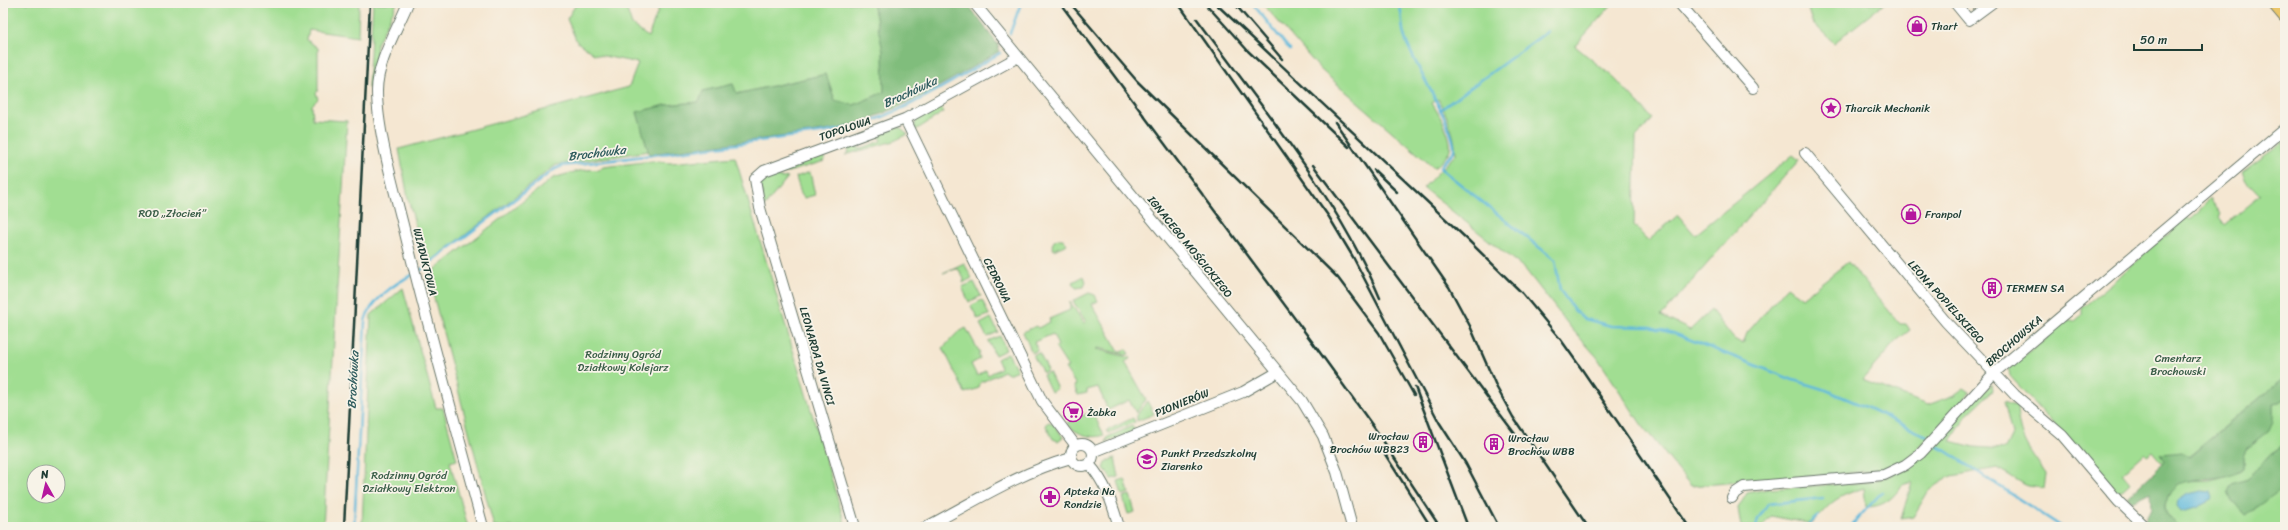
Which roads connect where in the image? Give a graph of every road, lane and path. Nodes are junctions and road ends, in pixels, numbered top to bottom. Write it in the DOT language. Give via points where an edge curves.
graph roads {
  1 [pos="408,3"];
  2 [pos="974,3"];
  3 [pos="1694,3"];
  4 [pos="1955,3"];
  5 [pos="1992,3"];
  6 [pos="2274,3"];
  7 [pos="1682,6"];
  8 [pos="2285,16"];
  9 [pos="1018,57"];
  10 [pos="1753,88"];
  11 [pos="905,119"];
  12 [pos="2285,128"];
  13 [pos="1805,154"];
  14 [pos="756,192"];
  15 [pos="1278,372"];
  16 [pos="1994,373"];
  17 [pos="1076,446"];
  18 [pos="1093,452"];
  19 [pos="1071,458"];
  20 [pos="1089,464"];
  21 [pos="1732,498"];
  22 [pos="483,527"];
  23 [pos="855,527"];
  24 [pos="926,527"];
  25 [pos="1119,527"];
  26 [pos="1352,527"];
  27 [pos="2145,527"];
  1 -- 22 [label="street, WIADUKTOWA" via="379,76 377,92 384,142 415,274"];
  2 -- 9 [label="street, IGNACEGO MOŚCICKIEGO"];
  3 -- 7 [label="street"];
  4 -- 5 [label="street" via="1969,20"];
  6 -- 8 [label="main road"];
  7 -- 10 [label="street"];
  9 -- 11 [label="street, TOPOLOWA"];
  9 -- 15 [label="street, IGNACEGO MOŚCICKIEGO"];
  11 -- 14 [label="street, TOPOLOWA" via="764,171 756,179"];
  11 -- 17 [label="street, CEDROWA" via="1042,402"];
  12 -- 16 [label="street, BROCHOWSKA"];
  13 -- 16 [label="street, LEONA POPIELSKIEGO" via="1912,282"];
  14 -- 23 [label="street, LEONARDA DA VINCI"];
  15 -- 18 [label="street, PIONIERÓW" via="1243,392"];
  15 -- 26 [label="street, IGNACEGO MOŚCICKIEGO" via="1302,402 1323,436 1337,472"];
  16 -- 21 [label="street, BROCHOWSKA" via="1921,452 1905,465 1876,476 1744,488"];
  16 -- 27 [label="street, LEONA POPIELSKIEGO" via="2015,395 2062,435 2119,502"];
  17 -- 18 [label="street" via="1084,444"];
  17 -- 19 [label="street"];
  18 -- 20 [label="street"];
  19 -- 20 [label="street" via="1077,466"];
  19 -- 24 [label="street" via="1004,483"];
  20 -- 25 [label="street" via="1109,493"];
}
